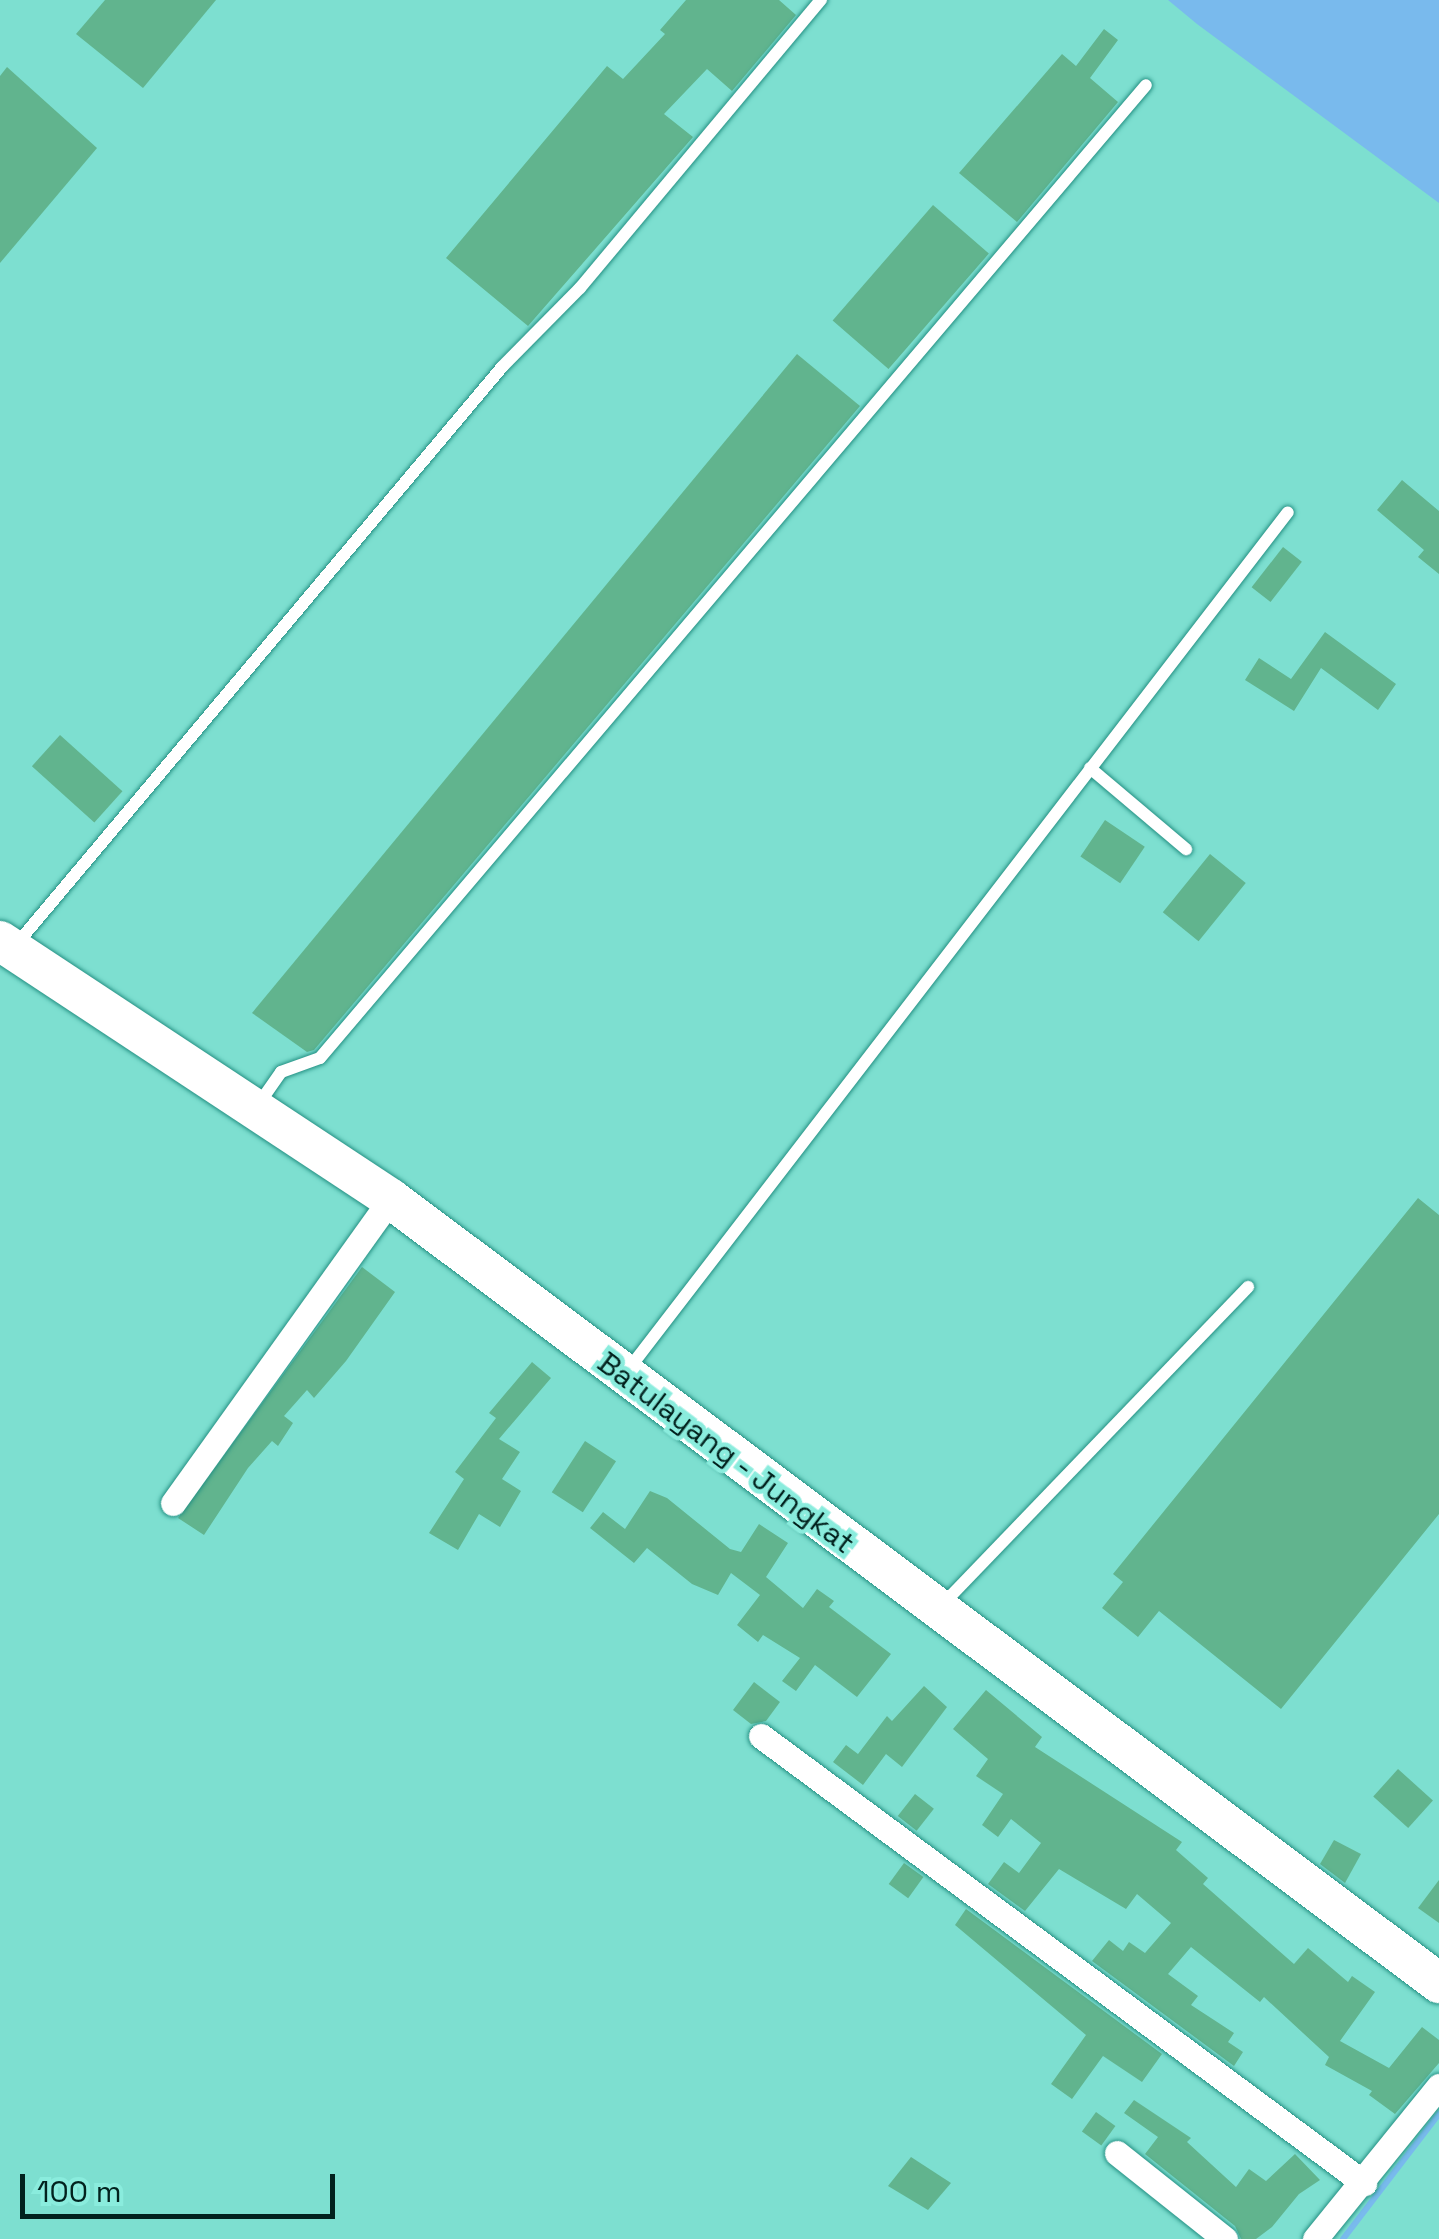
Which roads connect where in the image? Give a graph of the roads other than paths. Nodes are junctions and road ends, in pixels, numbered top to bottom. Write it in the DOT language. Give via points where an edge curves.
graph roads {
  1 [pos="822,0"];
  2 [pos="1146,85"];
  3 [pos="1288,512"];
  4 [pos="1090,768"];
  5 [pos="1186,849"];
  6 [pos="6,945"];
  7 [pos="256,1108"];
  8 [pos="391,1200"];
  9 [pos="1248,1288"];
  10 [pos="623,1376"];
  11 [pos="173,1503"];
  12 [pos="936,1611"];
  13 [pos="761,1736"];
  14 [pos="1439,1982"];
  15 [pos="1439,2086"];
  16 [pos="1117,2153"];
  17 [pos="1364,2184"];
  18 [pos="1225,2239"];
  19 [pos="1315,2239"];
  1 -- 6 [label="lane" via="580,288 502,367"];
  2 -- 7 [label="lane" via="320,1058 281,1072"];
  3 -- 4 [label="lane"];
  4 -- 5 [label="lane"];
  4 -- 10 [label="lane"];
  6 -- 7 [label="highway, Batulayang - Jungkat"];
  7 -- 8 [label="highway, Batulayang - Jungkat"];
  8 -- 10 [label="highway, Batulayang - Jungkat"];
  8 -- 11 [label="street"];
  9 -- 12 [label="lane"];
  10 -- 12 [label="highway, Batulayang - Jungkat"];
  12 -- 14 [label="highway, Batulayang - Jungkat"];
  13 -- 17 [label="street"];
  15 -- 17 [label="street"];
  16 -- 18 [label="street"];
  17 -- 19 [label="street"];
}
